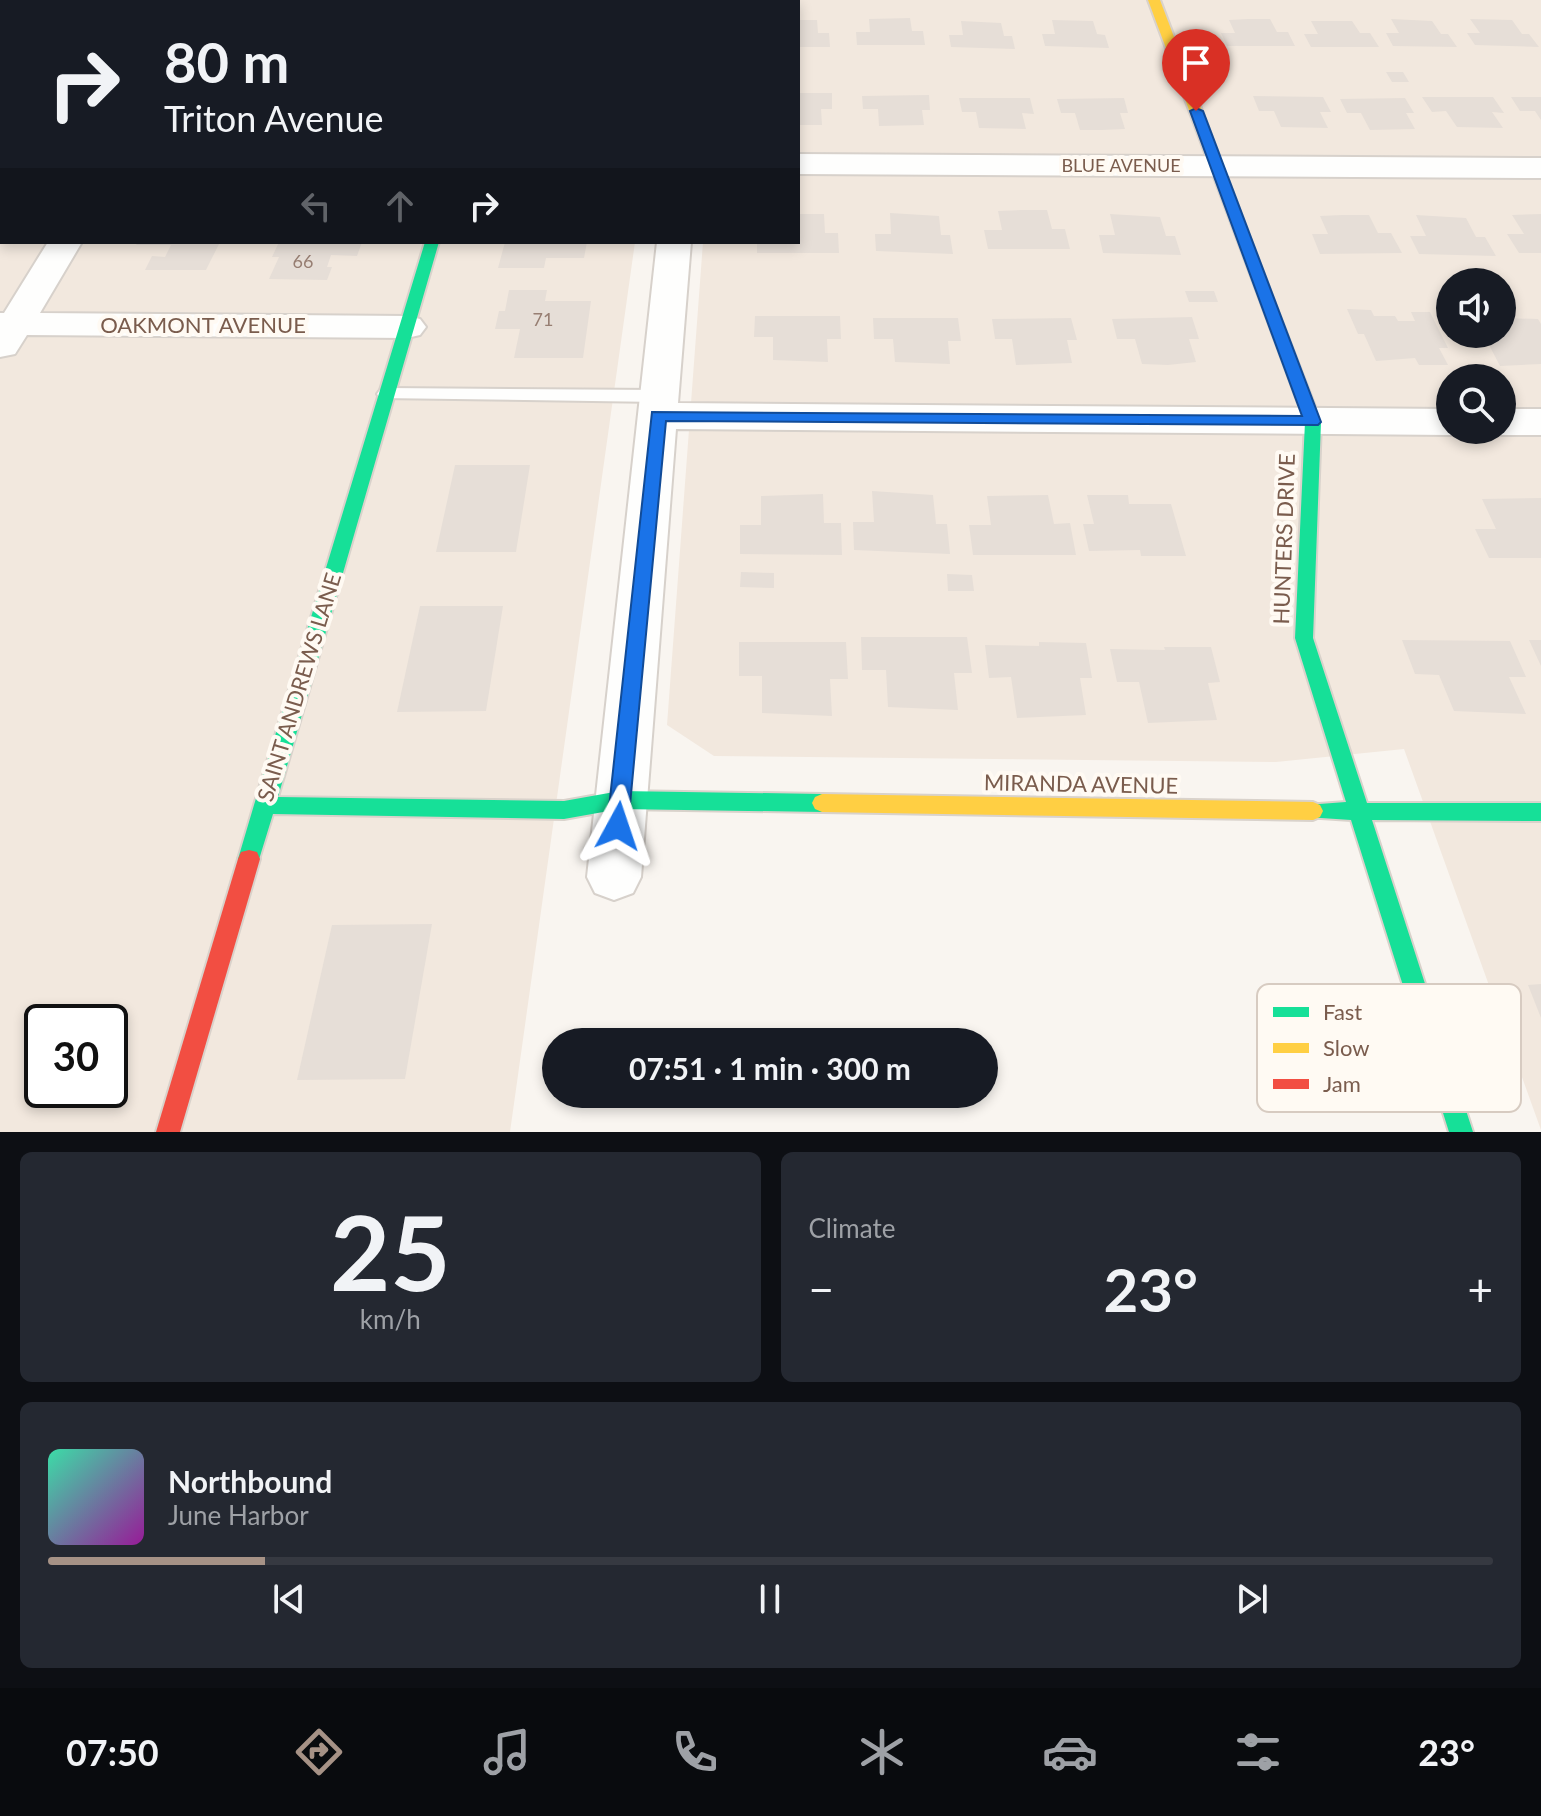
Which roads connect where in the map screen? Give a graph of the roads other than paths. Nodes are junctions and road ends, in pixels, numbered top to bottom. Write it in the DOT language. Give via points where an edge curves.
graph roads {
  1 [pos="1154,0"];
  2 [pos="800,164"];
  3 [pos="1217,167"];
  4 [pos="1541,168"];
  5 [pos="64,244"];
  6 [pos="431,244"];
  7 [pos="674,244"];
  8 [pos="407,327"];
  9 [pos="5,332"];
  10 [pos="387,394"];
  11 [pos="659,406"];
  12 [pos="1313,422"];
  13 [pos="1436,422"];
  14 [pos="1516,422"];
  15 [pos="1541,422"];
  16 [pos="620,800"];
  17 [pos="264,805"];
  18 [pos="1360,812"];
  19 [pos="1541,812"];
  20 [pos="614,877"];
  21 [pos="1414,984"];
  22 [pos="1455,1112"];
  23 [pos="168,1132"];
  24 [pos="1461,1132"];
  1 -- 3 [label="street, HUNTERS DRIVE"];
  2 -- 3 [label="street, BLUE AVENUE"];
  3 -- 4 [label="street, BLUE AVENUE"];
  3 -- 12 [label="street, HUNTERS DRIVE"];
  5 -- 9 [label="street"];
  6 -- 8 [label="street, SAINT ANDREWS LANE"];
  7 -- 11 [label="street"];
  8 -- 9 [label="street, OAKMONT AVENUE"];
  8 -- 10 [label="street, SAINT ANDREWS LANE"];
  10 -- 11 [label="lane"];
  10 -- 17 [label="street, SAINT ANDREWS LANE"];
  11 -- 12 [label="street"];
  11 -- 16 [label="street"];
  12 -- 13 [label="street"];
  12 -- 18 [label="street, HUNTERS DRIVE" via="1304,638"];
  14 -- 15 [label="street"];
  16 -- 17 [label="street, MIRANDA AVENUE" via="564,810"];
  16 -- 18 [label="street, MIRANDA AVENUE"];
  16 -- 20 [label="street"];
  17 -- 23 [label="street, SAINT ANDREWS LANE"];
  18 -- 19 [label="street, MIRANDA AVENUE"];
  18 -- 21 [label="street, HUNTERS DRIVE"];
  22 -- 24 [label="street, HUNTERS DRIVE"];
}
